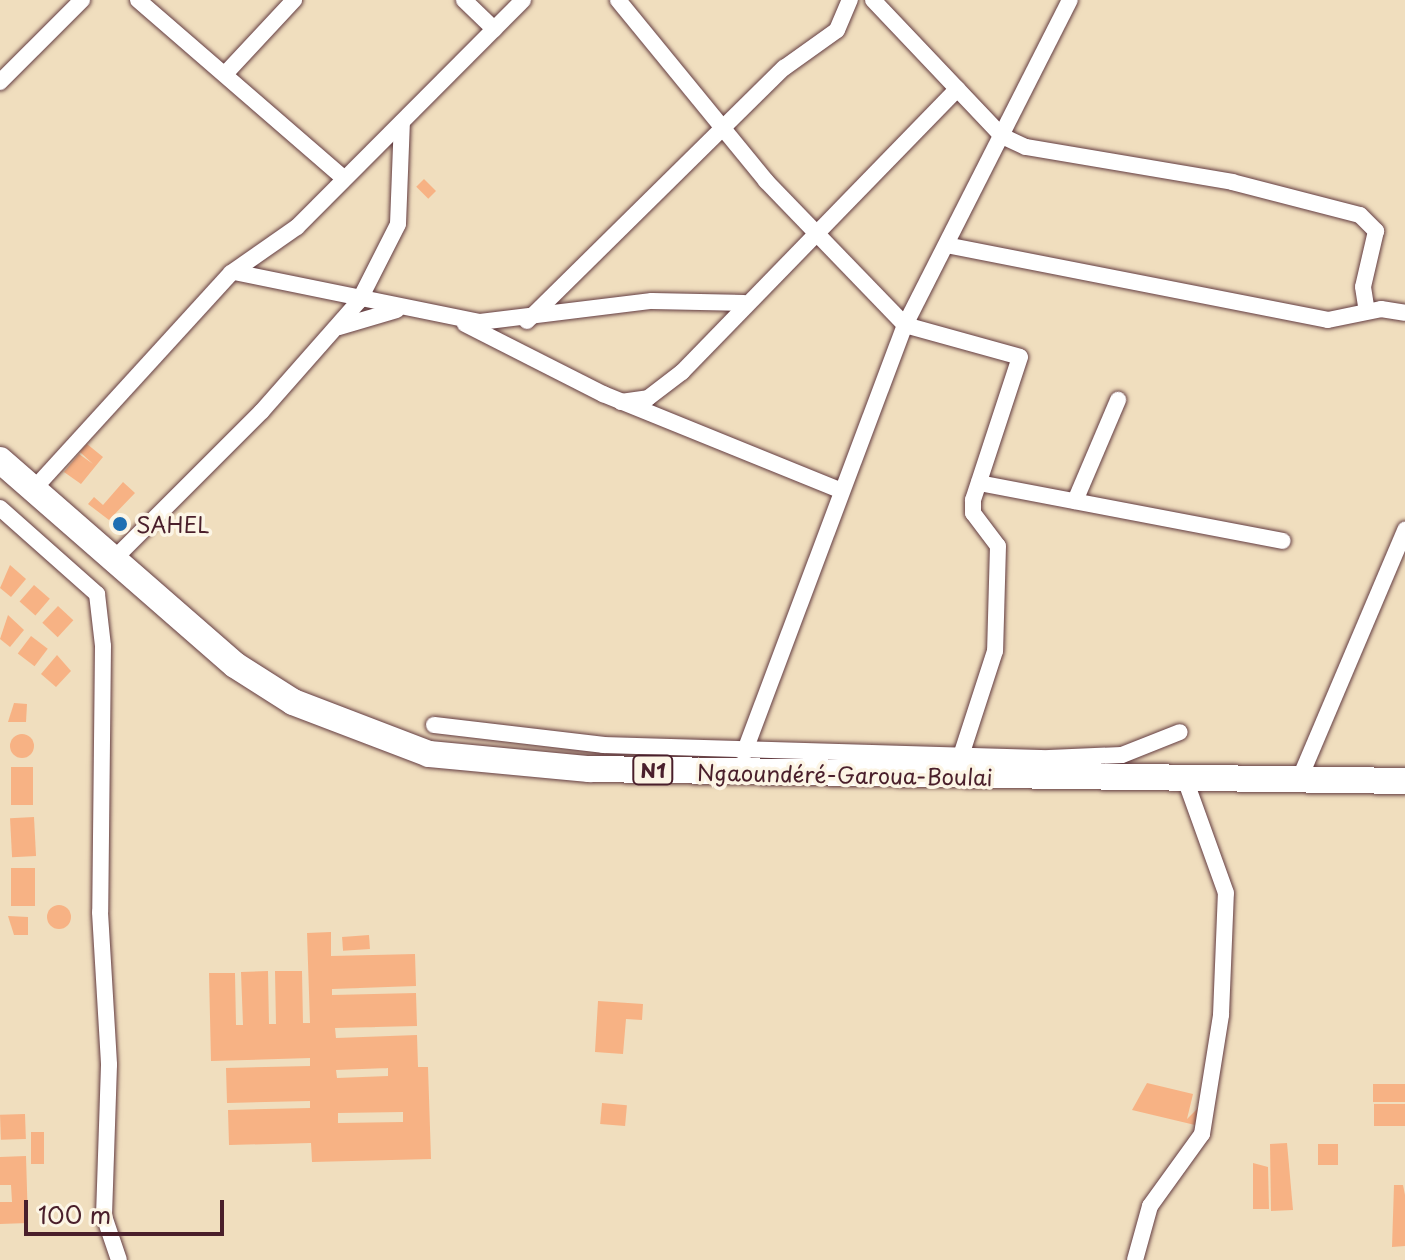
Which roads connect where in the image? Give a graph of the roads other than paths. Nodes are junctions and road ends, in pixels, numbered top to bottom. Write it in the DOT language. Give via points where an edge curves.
graph roads {
  1 [pos="82,0"];
  2 [pos="138,0"];
  3 [pos="294,0"];
  4 [pos="464,0"];
  5 [pos="523,0"];
  6 [pos="618,0"];
  7 [pos="850,0"];
  8 [pos="873,0"];
  9 [pos="1070,0"];
  10 [pos="494,29"];
  11 [pos="226,73"];
  12 [pos="0,82"];
  13 [pos="957,89"];
  14 [pos="402,122"];
  15 [pos="723,129"];
  16 [pos="1002,136"];
  17 [pos="342,177"];
  18 [pos="815,231"];
  19 [pos="946,245"];
  20 [pos="231,273"];
  21 [pos="359,301"];
  22 [pos="744,303"];
  23 [pos="407,308"];
  24 [pos="1367,311"];
  25 [pos="1405,313"];
  26 [pos="448,315"];
  27 [pos="525,322"];
  28 [pos="905,325"];
  29 [pos="336,328"];
  30 [pos="1118,400"];
  31 [pos="621,402"];
  32 [pos="0,460"];
  33 [pos="979,483"];
  34 [pos="839,490"];
  35 [pos="32,491"];
  36 [pos="1075,501"];
  37 [pos="0,508"];
  38 [pos="1405,530"];
  39 [pos="1282,541"];
  40 [pos="112,561"];
  41 [pos="434,725"];
  42 [pos="1180,732"];
  43 [pos="808,752"];
  44 [pos="744,753"];
  45 [pos="959,765"];
  46 [pos="826,774"];
  47 [pos="1185,779"];
  48 [pos="1299,780"];
  49 [pos="1405,781"];
  50 [pos="119,1260"];
  51 [pos="1135,1260"];
  1 -- 12 [label="street"];
  2 -- 11 [label="street"];
  3 -- 11 [label="street"];
  4 -- 10 [label="street"];
  5 -- 10 [label="street"];
  6 -- 15 [label="street" via="640,18"];
  7 -- 15 [label="street" via="837,30 784,68"];
  8 -- 13 [label="street"];
  9 -- 16 [label="street"];
  10 -- 14 [label="street"];
  11 -- 17 [label="street"];
  13 -- 16 [label="street"];
  13 -- 18 [label="street"];
  14 -- 17 [label="street"];
  14 -- 21 [label="street" via="398,224"];
  15 -- 18 [label="street"];
  15 -- 27 [label="street"];
  16 -- 19 [label="street"];
  16 -- 24 [label="street" via="1360,215 1376,231 1363,287"];
  17 -- 20 [label="street" via="297,227"];
  18 -- 22 [label="street"];
  18 -- 28 [label="street"];
  19 -- 24 [label="street" via="1328,320"];
  19 -- 28 [label="street"];
  20 -- 21 [label="street" via="256,271"];
  20 -- 35 [label="street"];
  21 -- 23 [label="street"];
  21 -- 29 [label="street"];
  22 -- 27 [label="street" via="652,301"];
  22 -- 31 [label="street" via="682,372 648,398"];
  23 -- 26 [label="street"];
  23 -- 29 [label="street"];
  24 -- 25 [label="street"];
  26 -- 27 [label="street"];
  26 -- 31 [label="street"];
  28 -- 33 [label="street" via="1020,357"];
  28 -- 34 [label="street"];
  29 -- 40 [label="street"];
  30 -- 36 [label="street"];
  31 -- 34 [label="street"];
  32 -- 35 [label="highway, Ngaoundéré-Garoua-Boulai / N1"];
  33 -- 36 [label="street"];
  33 -- 45 [label="street" via="973,513 998,546 995,651"];
  34 -- 44 [label="street"];
  35 -- 40 [label="highway, Ngaoundéré-Garoua-Boulai / N1"];
  36 -- 39 [label="street"];
  37 -- 50 [label="street" via="97,594 103,646 100,912 109,1065 104,1216"];
  38 -- 48 [label="street"];
  40 -- 46 [label="highway, Ngaoundéré-Garoua-Boulai / N1" via="235,665 364,735 502,764"];
  41 -- 44 [label="street"];
  42 -- 45 [label="street" via="1100,758"];
  43 -- 44 [label="street"];
  43 -- 45 [label="street"];
  43 -- 46 [label="street"];
  45 -- 46 [label="highway, Ngaoundéré-Garoua-Boulai / N1"];
  45 -- 47 [label="highway, Ngaoundéré-Garoua-Boulai / N1"];
  47 -- 48 [label="highway, Ngaoundéré-Garoua-Boulai / N1"];
  47 -- 51 [label="street" via="1226,893 1221,1015 1202,1134 1150,1206"];
  48 -- 49 [label="highway, Ngaoundéré-Garoua-Boulai / N1"];
}
